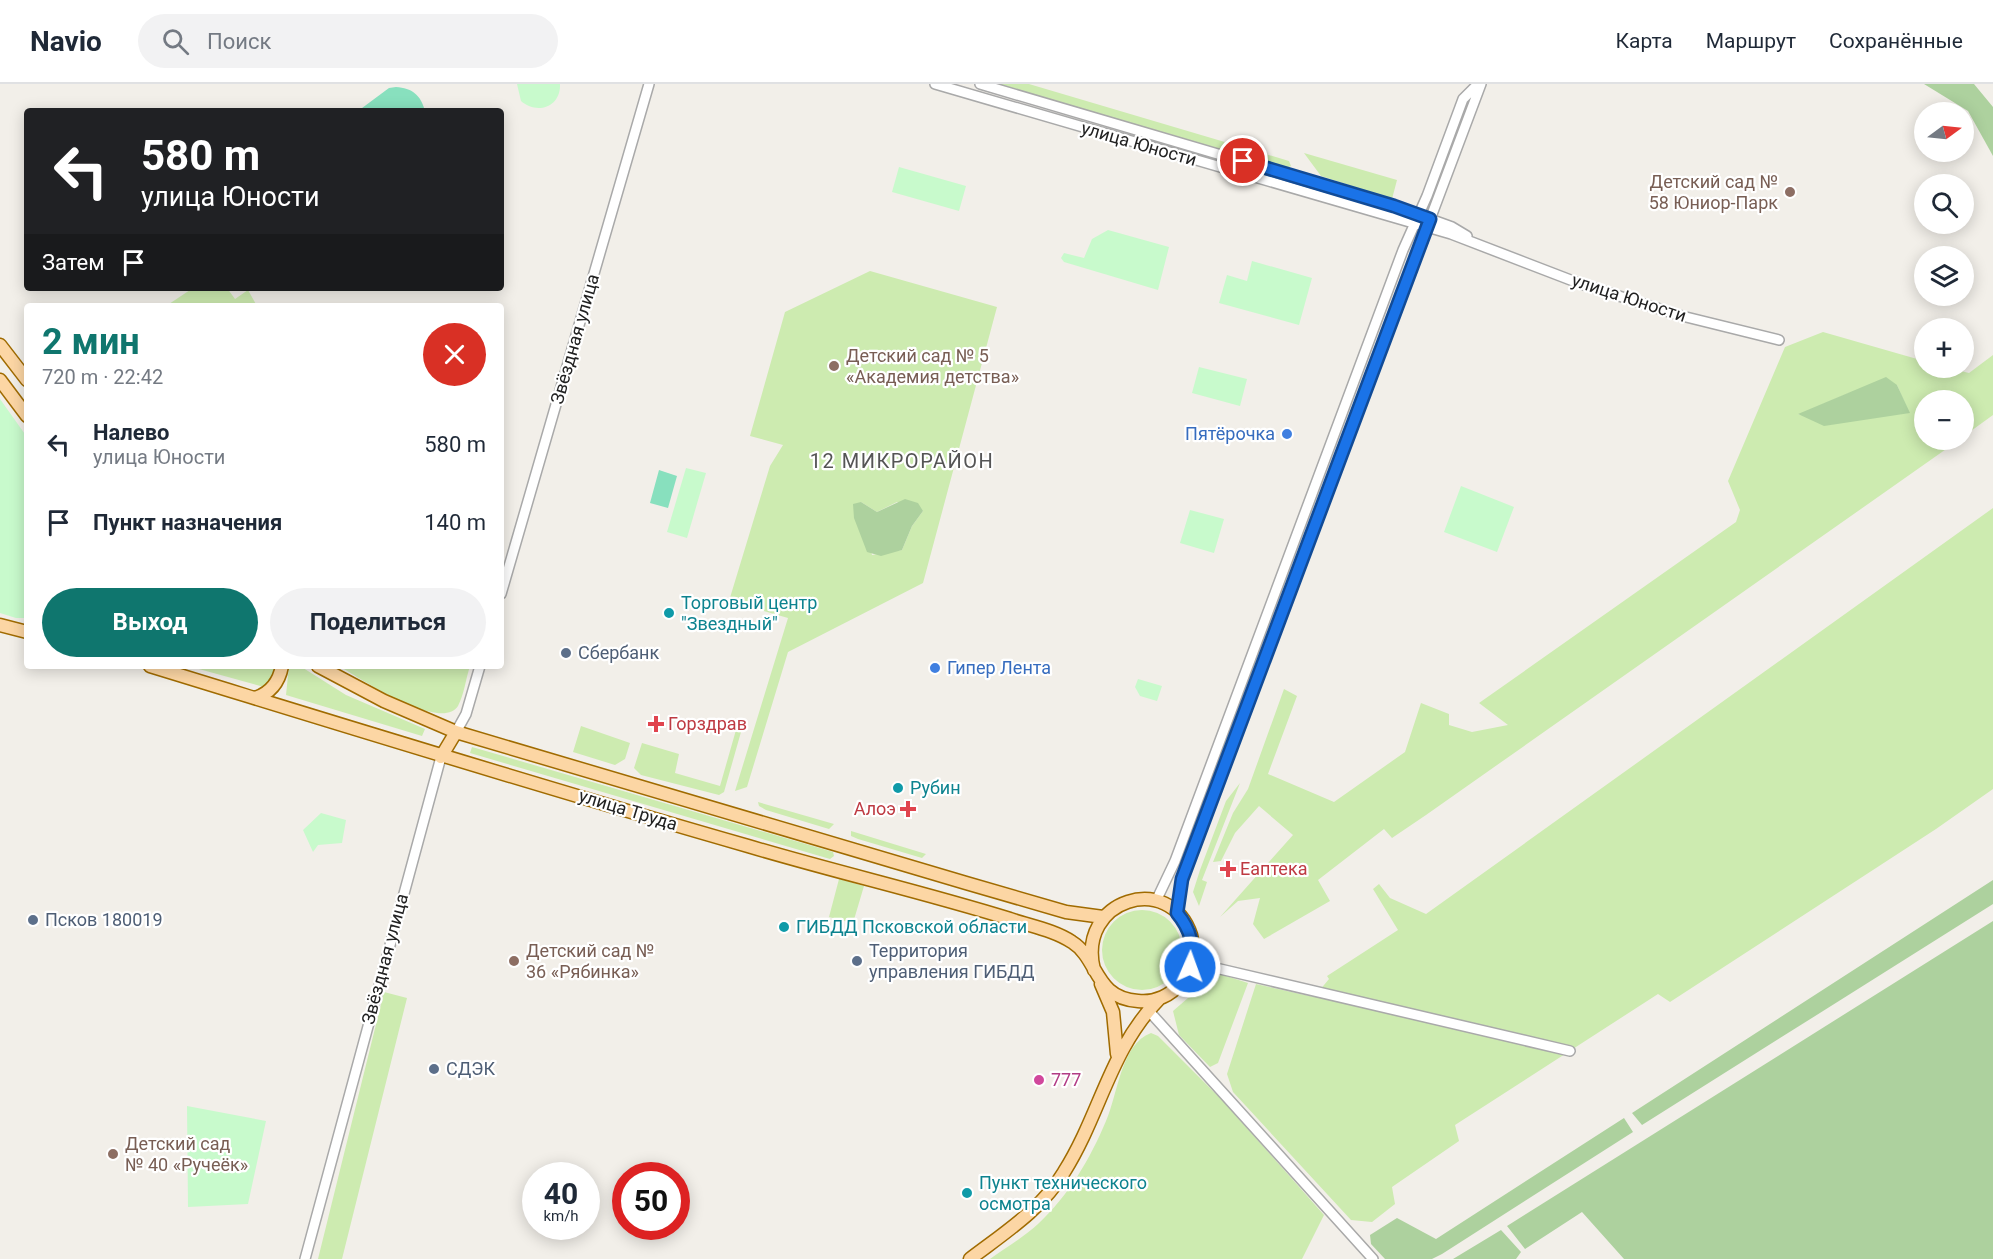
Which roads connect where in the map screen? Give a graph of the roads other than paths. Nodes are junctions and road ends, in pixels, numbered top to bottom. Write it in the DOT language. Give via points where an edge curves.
graph roads {
  1 [pos="649,84"];
  2 [pos="935,84"];
  3 [pos="980,84"];
  4 [pos="1480,84"];
  5 [pos="1419,215"];
  6 [pos="1429,224"];
  7 [pos="1415,225"];
  8 [pos="1779,340"];
  9 [pos="0,345"];
  10 [pos="24,376"];
  11 [pos="0,380"];
  12 [pos="24,412"];
  13 [pos="504,584"];
  14 [pos="24,623"];
  15 [pos="0,625"];
  16 [pos="24,631"];
  17 [pos="160,669"];
  18 [pos="281,669"];
  19 [pos="324,669"];
  20 [pos="479,669"];
  21 [pos="255,698"];
  22 [pos="456,732"];
  23 [pos="441,757"];
  24 [pos="1156,901"];
  25 [pos="1177,913"];
  26 [pos="1103,917"];
  27 [pos="1190,967"];
  28 [pos="1096,974"];
  29 [pos="1159,999"];
  30 [pos="1148,1010"];
  31 [pos="1570,1051"];
  32 [pos="1117,1055"];
  33 [pos="305,1259"];
  34 [pos="970,1259"];
  35 [pos="1373,1259"];
  1 -- 13 [label="street, Звёздная улица"];
  2 -- 7 [label="street, улица Юности"];
  3 -- 5 [label="street, улица Юности"];
  4 -- 5 [label="street" via="1463,99"];
  4 -- 6 [label="street"];
  5 -- 6 [label="street, улица Юности"];
  5 -- 7 [label="street"];
  6 -- 7 [label="street, улица Юности"];
  6 -- 8 [label="street, улица Юности" via="1581,284"];
  6 -- 25 [label="street" via="1182,879"];
  7 -- 24 [label="street" via="1375,322 1173,866"];
  9 -- 10 [label="main road"];
  11 -- 12 [label="main road"];
  14 -- 15 [label="main road"];
  15 -- 16 [label="main road"];
  17 -- 21 [label="main road, улица Труда"];
  18 -- 21 [label="main road" via="269,692"];
  19 -- 22 [label="main road, улица Труда"];
  20 -- 22 [label="street, Звёздная улица" via="466,714"];
  21 -- 23 [label="main road, улица Труда"];
  22 -- 23 [label="main road, Звёздная улица"];
  22 -- 26 [label="main road, улица Труда" via="1066,912"];
  23 -- 28 [label="main road, улица Труда" via="1051,932 1075,943"];
  23 -- 33 [label="street, Звёздная улица"];
  24 -- 25 [label="main road"];
  24 -- 26 [label="main road" via="1121,903"];
  25 -- 27 [label="main road" via="1193,945"];
  26 -- 28 [label="main road" via="1091,942"];
  27 -- 29 [label="main road" via="1177,988"];
  27 -- 31 [label="street" via="1220,969"];
  28 -- 29 [label="main road" via="1110,991 1125,999"];
  28 -- 32 [label="main road" via="1113,1012"];
  29 -- 30 [label="main road"];
  30 -- 32 [label="main road"];
  30 -- 35 [label="street"];
  32 -- 34 [label="main road" via="1083,1138 1055,1186 1020,1221"];
}
